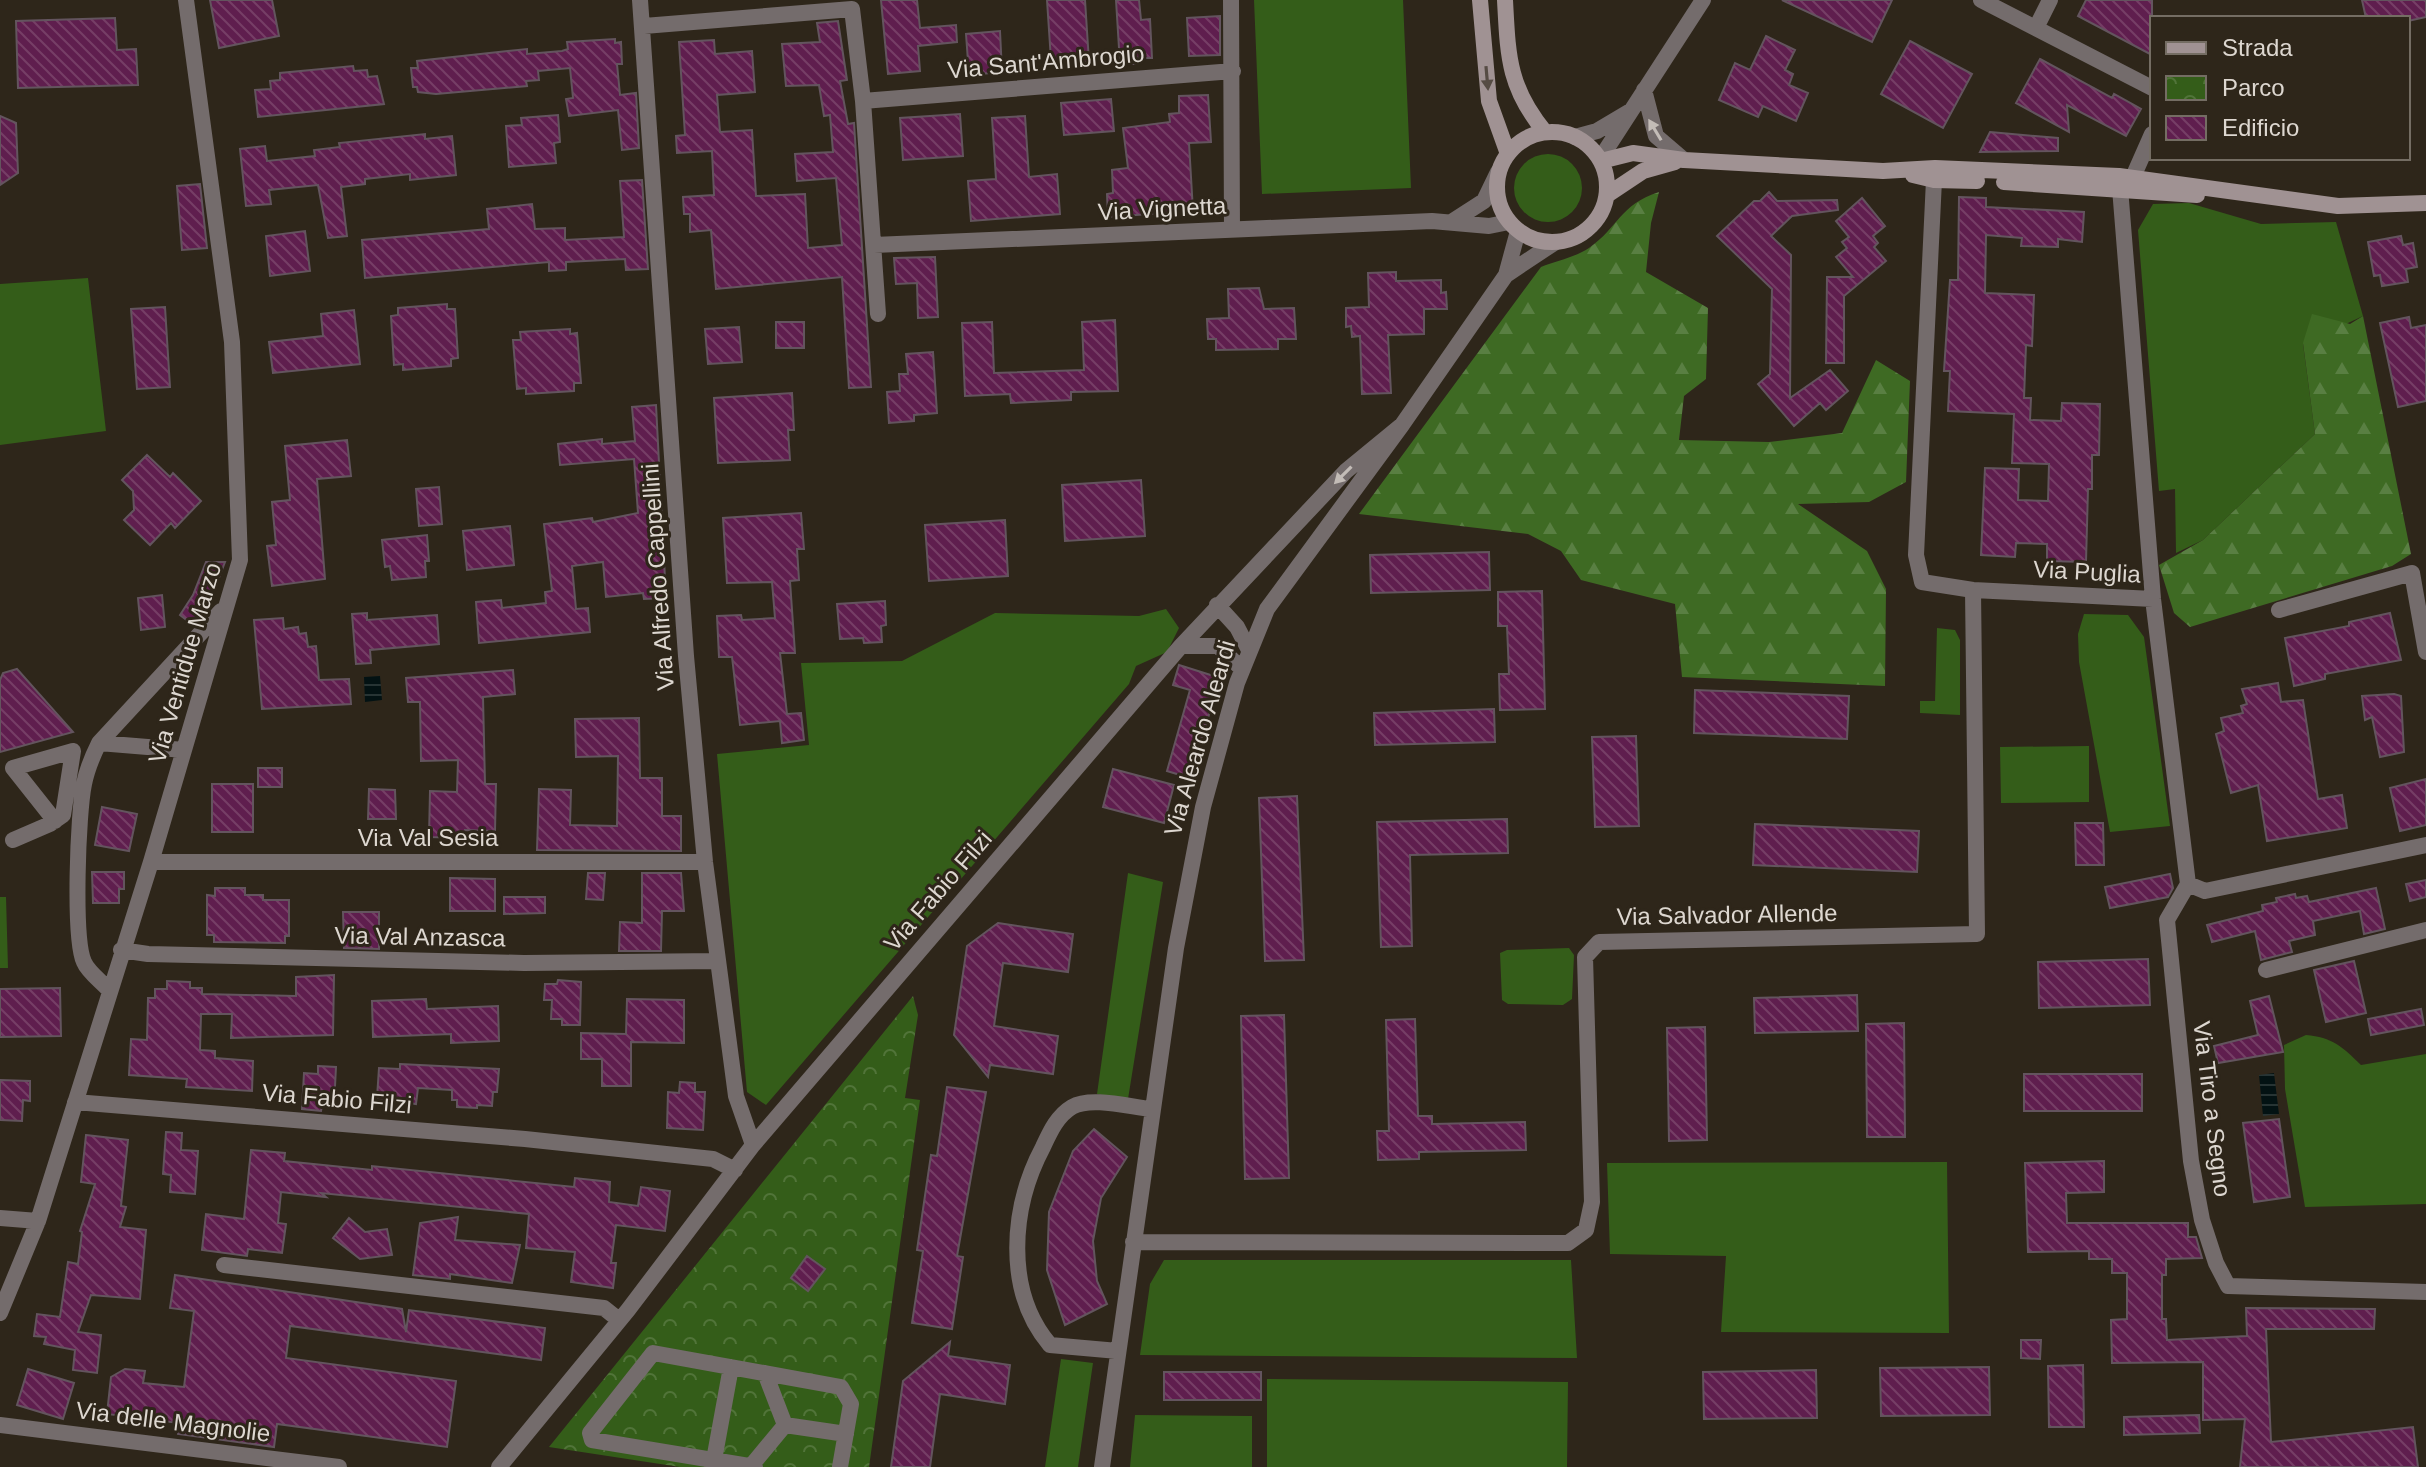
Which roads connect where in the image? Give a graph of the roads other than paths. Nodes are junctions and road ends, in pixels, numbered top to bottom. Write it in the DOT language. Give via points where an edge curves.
graph roads {
  1 [pos="186,0"];
  2 [pos="640,0"];
  3 [pos="1231,0"];
  4 [pos="1480,0"];
  5 [pos="1505,0"];
  6 [pos="1703,0"];
  7 [pos="1981,0"];
  8 [pos="2050,0"];
  9 [pos="851,5"];
  10 [pos="644,26"];
  11 [pos="2036,28"];
  12 [pos="1233,71"];
  13 [pos="2150,87"];
  14 [pos="1644,90"];
  15 [pos="863,101"];
  16 [pos="1630,111"];
  17 [pos="1545,132"];
  18 [pos="1575,137"];
  19 [pos="2150,138"];
  20 [pos="1508,154"];
  21 [pos="1600,160"];
  22 [pos="1684,160"];
  23 [pos="1896,171"];
  24 [pos="1498,172"];
  25 [pos="1934,180"];
  26 [pos="2126,183"];
  27 [pos="1607,195"];
  28 [pos="2426,203"];
  29 [pos="1453,221"];
  30 [pos="1489,226"];
  31 [pos="1513,226"];
  32 [pos="1232,230"];
  33 [pos="1554,243"];
  34 [pos="874,245"];
  35 [pos="1508,268"];
  36 [pos="878,314"];
  37 [pos="1402,425"];
  38 [pos="1973,590"];
  39 [pos="2153,599"];
  40 [pos="1217,605"];
  41 [pos="225,607"];
  42 [pos="2279,610"];
  43 [pos="1181,646"];
  44 [pos="1218,646"];
  45 [pos="1249,650"];
  46 [pos="2426,652"];
  47 [pos="1242,669"];
  48 [pos="99,743"];
  49 [pos="184,750"];
  50 [pos="55,821"];
  51 [pos="13,840"];
  52 [pos="2426,845"];
  53 [pos="151,862"];
  54 [pos="705,862"];
  55 [pos="2188,884"];
  56 [pos="2426,930"];
  57 [pos="121,950"];
  58 [pos="718,961"];
  59 [pos="2266,970"];
  60 [pos="109,990"];
  61 [pos="75,1102"];
  62 [pos="1151,1109"];
  63 [pos="753,1145"];
  64 [pos="735,1170"];
  65 [pos="0,1218"];
  66 [pos="38,1221"];
  67 [pos="1133,1242"];
  68 [pos="224,1265"];
  69 [pos="2426,1292"];
  70 [pos="0,1313"];
  71 [pos="619,1320"];
  72 [pos="1118,1351"];
  73 [pos="731,1367"];
  74 [pos="765,1373"];
  75 [pos="0,1425"];
  76 [pos="785,1425"];
  77 [pos="846,1434"];
  78 [pos="714,1460"];
  79 [pos="339,1467"];
  80 [pos="499,1467"];
  81 [pos="753,1467"];
  82 [pos="840,1467"];
  83 [pos="1102,1467"];
  1 -- 41 [label="street, Via Ventidue Marzo" via="232,342 240,547"];
  2 -- 10 [label="street, Via Alfredo Cappellini"];
  3 -- 12 [label="street"];
  4 -- 20 [label="street, one-way" via="1489,101"];
  5 -- 17 [label="street" via="1509,68 1526,109"];
  6 -- 14 [label="street"];
  7 -- 11 [label="street"];
  8 -- 11 [label="street"];
  9 -- 10 [label="street"];
  9 -- 15 [label="street"];
  10 -- 54 [label="street, Via Alfredo Cappellini"];
  11 -- 13 [label="street"];
  12 -- 15 [label="street, Via Sant'Ambrogio"];
  12 -- 32 [label="street"];
  14 -- 16 [label="street"];
  22 -- 14 [label="street, one-way" via="1656,136"];
  15 -- 34 [label="street"];
  16 -- 18 [label="street"];
  16 -- 21 [label="street"];
  17 -- 18 [label="street"];
  17 -- 20 [label="street" via="1527,137"];
  18 -- 21 [label="street"];
  19 -- 26 [label="street"];
  20 -- 24 [label="street"];
  21 -- 22 [label="street" via="1633,153"];
  21 -- 27 [label="street"];
  22 -- 23 [label="street"];
  22 -- 27 [label="street" via="1643,171"];
  23 -- 25 [label="street"];
  23 -- 26 [label="street" via="1935,168"];
  24 -- 29 [label="street" via="1484,201"];
  24 -- 31 [label="street" via="1497,199"];
  25 -- 26 [label="street"];
  25 -- 38 [label="street, Via Puglia" via="1917,570 1922,582"];
  26 -- 28 [label="street" via="2338,206"];
  26 -- 39 [label="street, Via Puglia"];
  27 -- 33 [label="street" via="1598,218 1585,232"];
  29 -- 30 [label="street, Via Vignetta"];
  29 -- 32 [label="street, Via Vignetta"];
  30 -- 31 [label="street, Via Vignetta"];
  30 -- 35 [label="street" via="1503,242"];
  31 -- 33 [label="street" via="1535,240"];
  31 -- 35 [label="street"];
  32 -- 34 [label="street, Via Vignetta"];
  33 -- 35 [label="street"];
  34 -- 36 [label="street"];
  35 -- 37 [label="street"];
  37 -- 40 [label="street, Via Fabio Filzi, one-way" via="1346,471"];
  37 -- 45 [label="street, Via Aleardo Aleardi" via="1267,609"];
  38 -- 39 [label="street, Via Puglia"];
  38 -- 67 [label="street, Via Salvador Allende" via="1977,934 1599,942 1585,957 1592,1202 1586,1230 1568,1243"];
  39 -- 55 [label="street"];
  40 -- 43 [label="street, Via Fabio Filzi"];
  40 -- 44 [label="street"];
  40 -- 45 [label="street"];
  41 -- 48 [label="street"];
  41 -- 49 [label="street, Via Ventidue Marzo"];
  42 -- 46 [label="street" via="2412,573"];
  43 -- 44 [label="street"];
  43 -- 63 [label="street, Via Fabio Filzi"];
  44 -- 47 [label="street"];
  45 -- 47 [label="street, Via Aleardo Aleardi"];
  47 -- 62 [label="street, Via Aleardo Aleardi" via="1191,864"];
  48 -- 49 [label="street"];
  48 -- 60 [label="street" via="83,787 77,890 84,962"];
  49 -- 53 [label="street, Via Ventidue Marzo"];
  50 -- 50 [label="street" via="13,768 73,751 63,815"];
  50 -- 51 [label="street"];
  52 -- 55 [label="street" via="2205,891"];
  53 -- 54 [label="street, Via Val Sesia"];
  53 -- 57 [label="street, Via Ventidue Marzo"];
  54 -- 58 [label="street, Via Alfredo Cappellini"];
  55 -- 69 [label="street, Via Tiro a Segno" via="2167,920 2168,935 2191,1161 2202,1220 2228,1286"];
  56 -- 59 [label="street"];
  57 -- 58 [label="street, Via Val Anzasca" via="509,963"];
  57 -- 60 [label="street, Via Ventidue Marzo"];
  58 -- 63 [label="street, Via Alfredo Cappellini" via="736,1096"];
  60 -- 61 [label="street, Via Ventidue Marzo"];
  61 -- 64 [label="street, Via Fabio Filzi" via="525,1139 713,1159"];
  61 -- 66 [label="street, Via Ventidue Marzo"];
  62 -- 67 [label="street, Via Aleardo Aleardi"];
  62 -- 72 [label="street" via="1083,1103 1070,1108 1055,1123 1040,1153 1019,1219 1019,1278 1036,1329 1050,1345"];
  63 -- 64 [label="street, Via Fabio Filzi"];
  64 -- 71 [label="street, Via Fabio Filzi"];
  65 -- 66 [label="street"];
  66 -- 70 [label="street, Via Ventidue Marzo"];
  67 -- 72 [label="street, Via Aleardo Aleardi"];
  68 -- 71 [label="street" via="604,1308"];
  71 -- 80 [label="street, Via Fabio Filzi"];
  72 -- 83 [label="street, Via Aleardo Aleardi"];
  73 -- 74 [label="street"];
  73 -- 78 [label="street"];
  73 -- 78 [label="street" via="653,1353 590,1433 592,1440"];
  74 -- 76 [label="street"];
  74 -- 77 [label="street" via="841,1387 851,1404"];
  75 -- 79 [label="street, Via delle Magnolie"];
  76 -- 77 [label="street"];
  76 -- 81 [label="street"];
  77 -- 82 [label="street"];
  78 -- 81 [label="street"];
}
